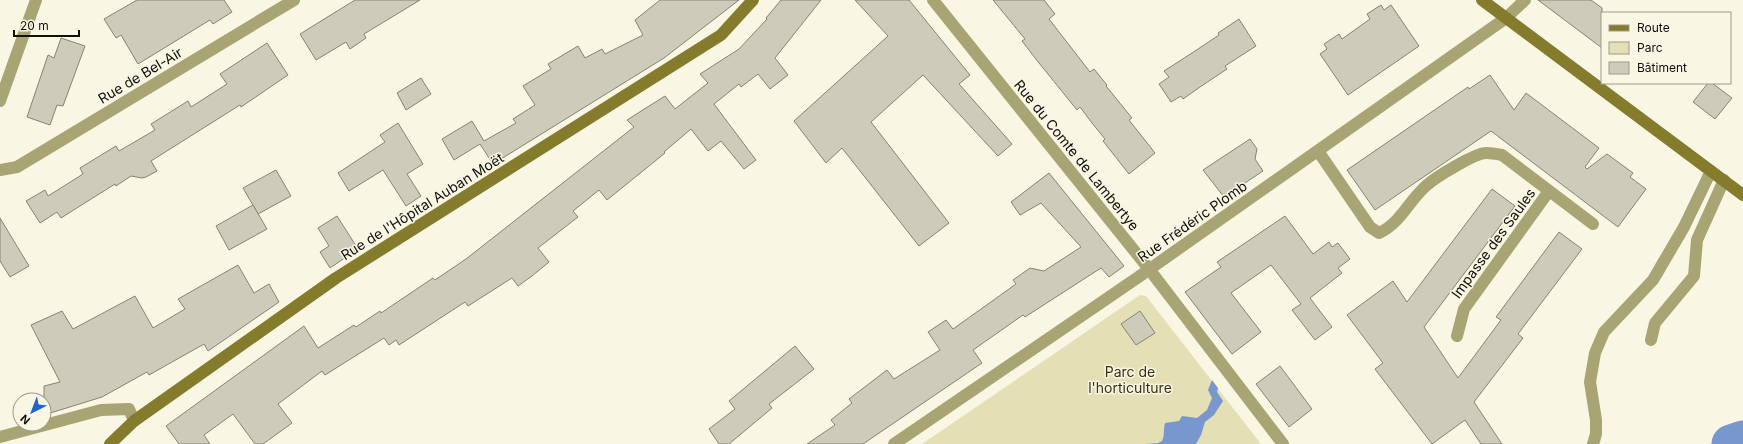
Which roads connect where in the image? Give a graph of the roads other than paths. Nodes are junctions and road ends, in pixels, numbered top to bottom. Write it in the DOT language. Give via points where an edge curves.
graph roads {
  1 [pos="36,0"];
  2 [pos="294,0"];
  3 [pos="753,0"];
  4 [pos="933,0"];
  5 [pos="1482,0"];
  6 [pos="1525,0"];
  7 [pos="1506,18"];
  8 [pos="0,101"];
  9 [pos="1318,151"];
  10 [pos="0,170"];
  11 [pos="1717,175"];
  12 [pos="1549,191"];
  13 [pos="1743,195"];
  14 [pos="1593,224"];
  15 [pos="1149,269"];
  16 [pos="1457,336"];
  17 [pos="1651,340"];
  18 [pos="134,421"];
  19 [pos="0,436"];
  20 [pos="110,444"];
  21 [pos="894,444"];
  22 [pos="1284,444"];
  23 [pos="1592,444"];
  1 -- 8 [label="street"];
  2 -- 10 [label="street, Rue de Bel-Air" via="17,167"];
  3 -- 18 [label="main road, Rue de l'Hôpital Auban Moët" via="721,35 336,278"];
  4 -- 15 [label="street, Rue du Comte de Lambertye"];
  5 -- 7 [label="main road"];
  6 -- 7 [label="street, Rue Frédéric Plomb"];
  7 -- 9 [label="street, Rue Frédéric Plomb"];
  7 -- 11 [label="main road"];
  9 -- 12 [label="street" via="1370,227 1379,233 1396,222 1426,185 1474,156 1486,153 1502,155"];
  9 -- 15 [label="street, Rue Frédéric Plomb"];
  11 -- 13 [label="main road"];
  11 -- 17 [label="street" via="1697,240 1694,276 1655,323"];
  11 -- 23 [label="street" via="1653,280 1604,332 1595,353 1590,382 1596,420 1596,434"];
  12 -- 14 [label="street"];
  12 -- 16 [label="street, Impasse des Saules" via="1464,309"];
  15 -- 21 [label="street, Rue Frédéric Plomb"];
  15 -- 22 [label="street, Rue du Comte de Lambertye"];
  18 -- 19 [label="street" via="129,409 101,410"];
  18 -- 20 [label="main road, Rue de l'Hôpital Auban Moët"];
}
